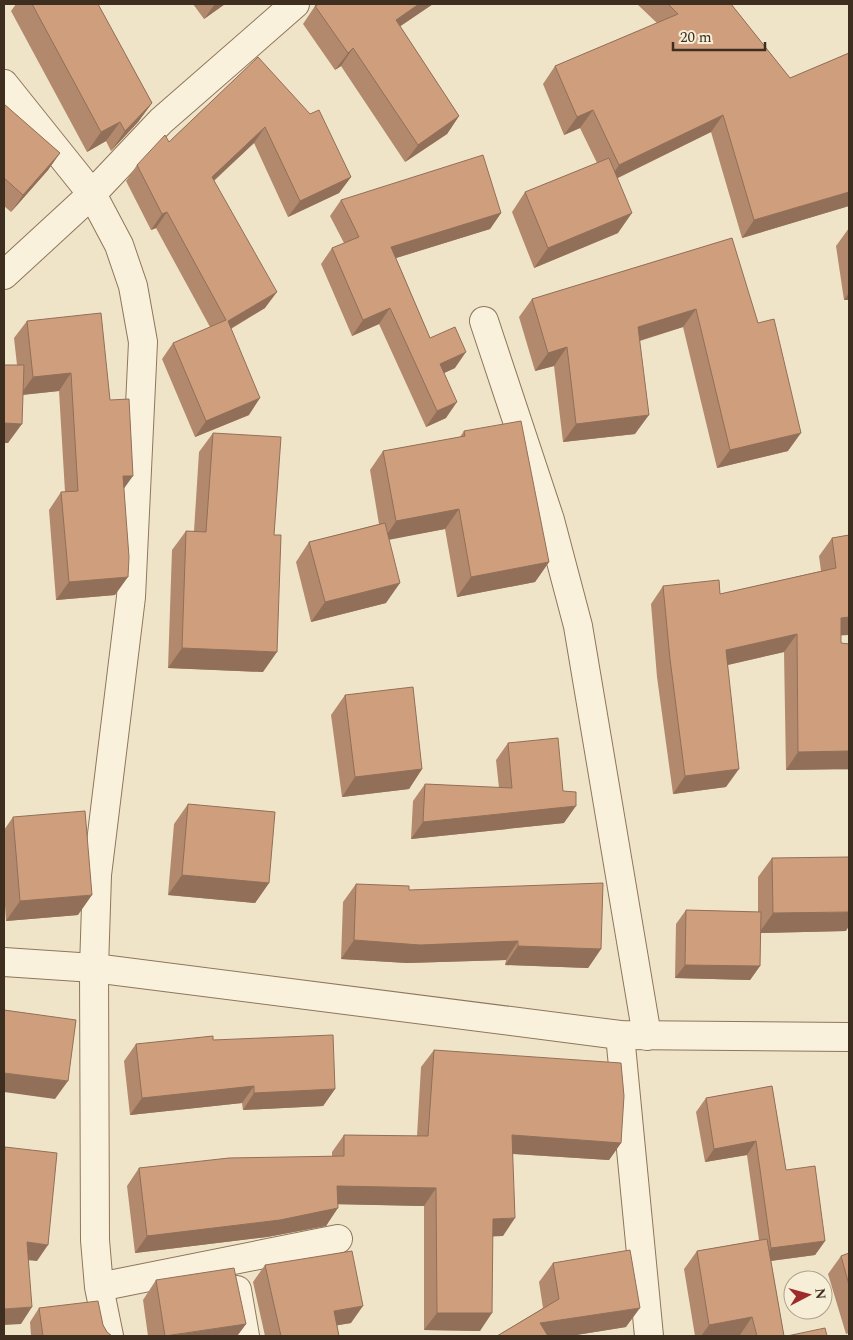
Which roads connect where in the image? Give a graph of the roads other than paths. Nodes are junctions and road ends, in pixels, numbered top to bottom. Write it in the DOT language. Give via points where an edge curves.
graph roads {
  1 [pos="296,4"];
  2 [pos="4,84"];
  3 [pos="92,194"];
  4 [pos="4,274"];
  5 [pos="484,322"];
  6 [pos="4,962"];
  7 [pos="94,968"];
  8 [pos="634,1036"];
  9 [pos="849,1037"];
  10 [pos="338,1240"];
  11 [pos="232,1262"];
  12 [pos="98,1288"];
  13 [pos="109,1336"];
  14 [pos="245,1336"];
  15 [pos="649,1336"];
  1 -- 3 [label="street" via="161,121"];
  2 -- 3 [label="street"];
  3 -- 4 [label="street"];
  3 -- 7 [label="street" via="119,245 133,286 143,342 131,597 102,824"];
  5 -- 8 [label="street" via="550,520 578,626"];
  6 -- 7 [label="street"];
  7 -- 8 [label="street"];
  7 -- 12 [label="street"];
  8 -- 9 [label="street"];
  8 -- 15 [label="street"];
  10 -- 11 [label="street"];
  11 -- 12 [label="street"];
  11 -- 14 [label="street"];
  12 -- 13 [label="street"];
}
